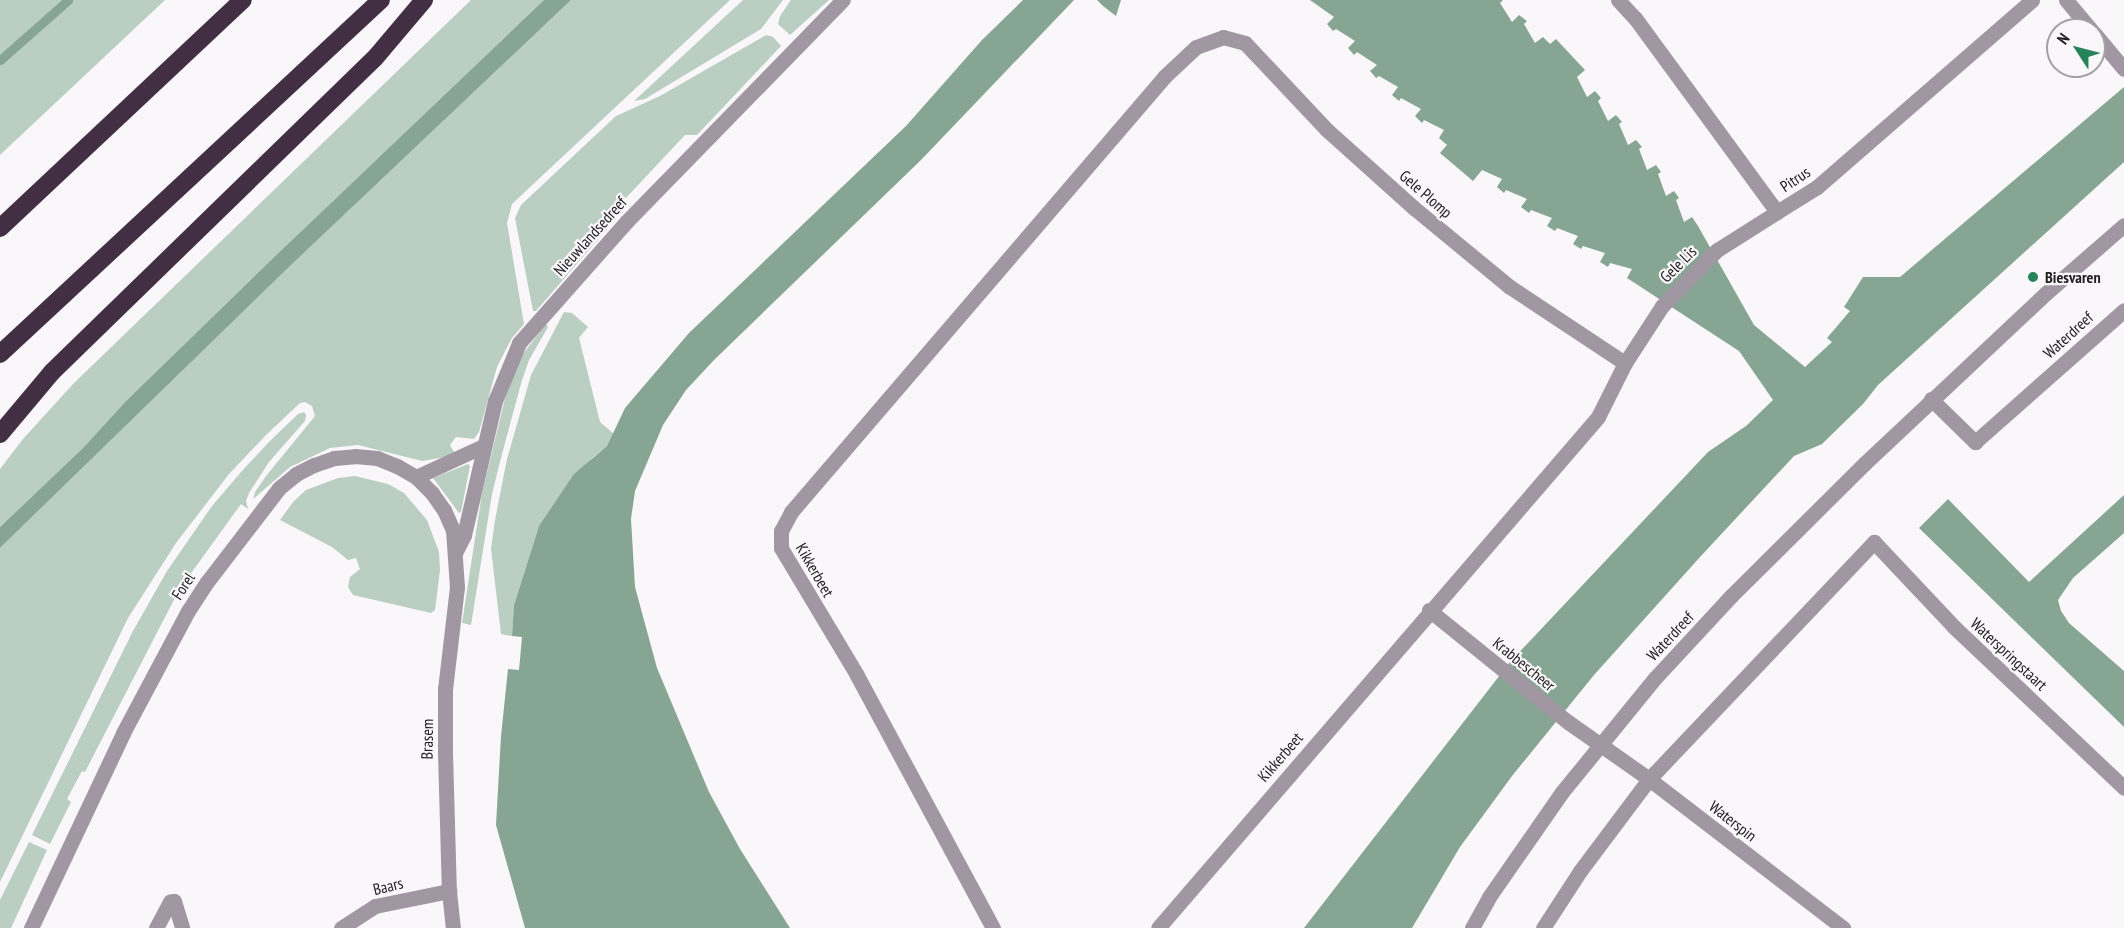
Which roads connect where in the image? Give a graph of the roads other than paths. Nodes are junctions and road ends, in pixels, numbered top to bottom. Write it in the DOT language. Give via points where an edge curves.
graph roads {
  1 [pos="243,0"];
  2 [pos="381,0"];
  3 [pos="424,0"];
  4 [pos="843,0"];
  5 [pos="1618,0"];
  6 [pos="2032,0"];
  7 [pos="2066,0"];
  8 [pos="2081,18"];
  9 [pos="2106,47"];
  10 [pos="2122,66"];
  11 [pos="1777,212"];
  12 [pos="2124,225"];
  13 [pos="0,228"];
  14 [pos="1002,266"];
  15 [pos="2124,310"];
  16 [pos="0,354"];
  17 [pos="1625,363"];
  18 [pos="1931,399"];
  19 [pos="0,434"];
  20 [pos="483,446"];
  21 [pos="416,477"];
  22 [pos="456,551"];
  23 [pos="1429,610"];
  24 [pos="1599,744"];
  25 [pos="1649,779"];
  26 [pos="2124,788"];
  27 [pos="449,891"];
  28 [pos="31,928"];
  29 [pos="156,928"];
  30 [pos="182,928"];
  31 [pos="341,928"];
  32 [pos="453,928"];
  33 [pos="993,928"];
  34 [pos="1158,928"];
  35 [pos="1472,928"];
  36 [pos="1543,928"];
  37 [pos="1843,928"];
  1 -- 13 [label="highway"];
  2 -- 16 [label="highway"];
  3 -- 19 [label="highway" via="375,58 52,372"];
  4 -- 20 [label="street, Nieuwlandsedreef" via="627,221 531,328 511,359"];
  5 -- 11 [label="street, Pitrus"];
  6 -- 11 [label="street, Pitrus" via="1817,187"];
  7 -- 8 [label="street"];
  9 -- 10 [label="street"];
  11 -- 17 [label="street, Gele Lis" via="1718,249 1662,306"];
  12 -- 18 [label="street, Waterdreef"];
  14 -- 17 [label="street, Gele Plomp" via="1165,76 1196,47 1223,37 1245,43 1327,130 1510,287"];
  14 -- 33 [label="street, Kikkerbeet" via="790,512 780,540"];
  15 -- 18 [label="street, Waterdreef" via="1975,442"];
  17 -- 23 [label="street" via="1598,417"];
  18 -- 24 [label="street, Waterdreef" via="1731,596"];
  20 -- 21 [label="street"];
  20 -- 22 [label="street, Nieuwlandsedreef" via="464,535"];
  21 -- 22 [label="street, Forel" via="444,510 453,530"];
  21 -- 28 [label="street, Forel" via="376,458 356,456 314,465 279,488 230,549 188,611 123,733"];
  22 -- 27 [label="street, Brasem" via="457,586 445,689"];
  23 -- 24 [label="street, Krabbescheer"];
  23 -- 34 [label="street, Kikkerbeet"];
  24 -- 25 [label="street, Waterspin"];
  24 -- 35 [label="street, Waterdreef" via="1528,838"];
  25 -- 26 [label="street, Waterspringstaart" via="1874,542 1954,627"];
  25 -- 36 [label="street"];
  25 -- 37 [label="street, Waterspin"];
  27 -- 31 [label="street, Baars" via="375,906"];
  27 -- 32 [label="street, Brasem"];
  29 -- 30 [label="street" via="174,901"];
}
